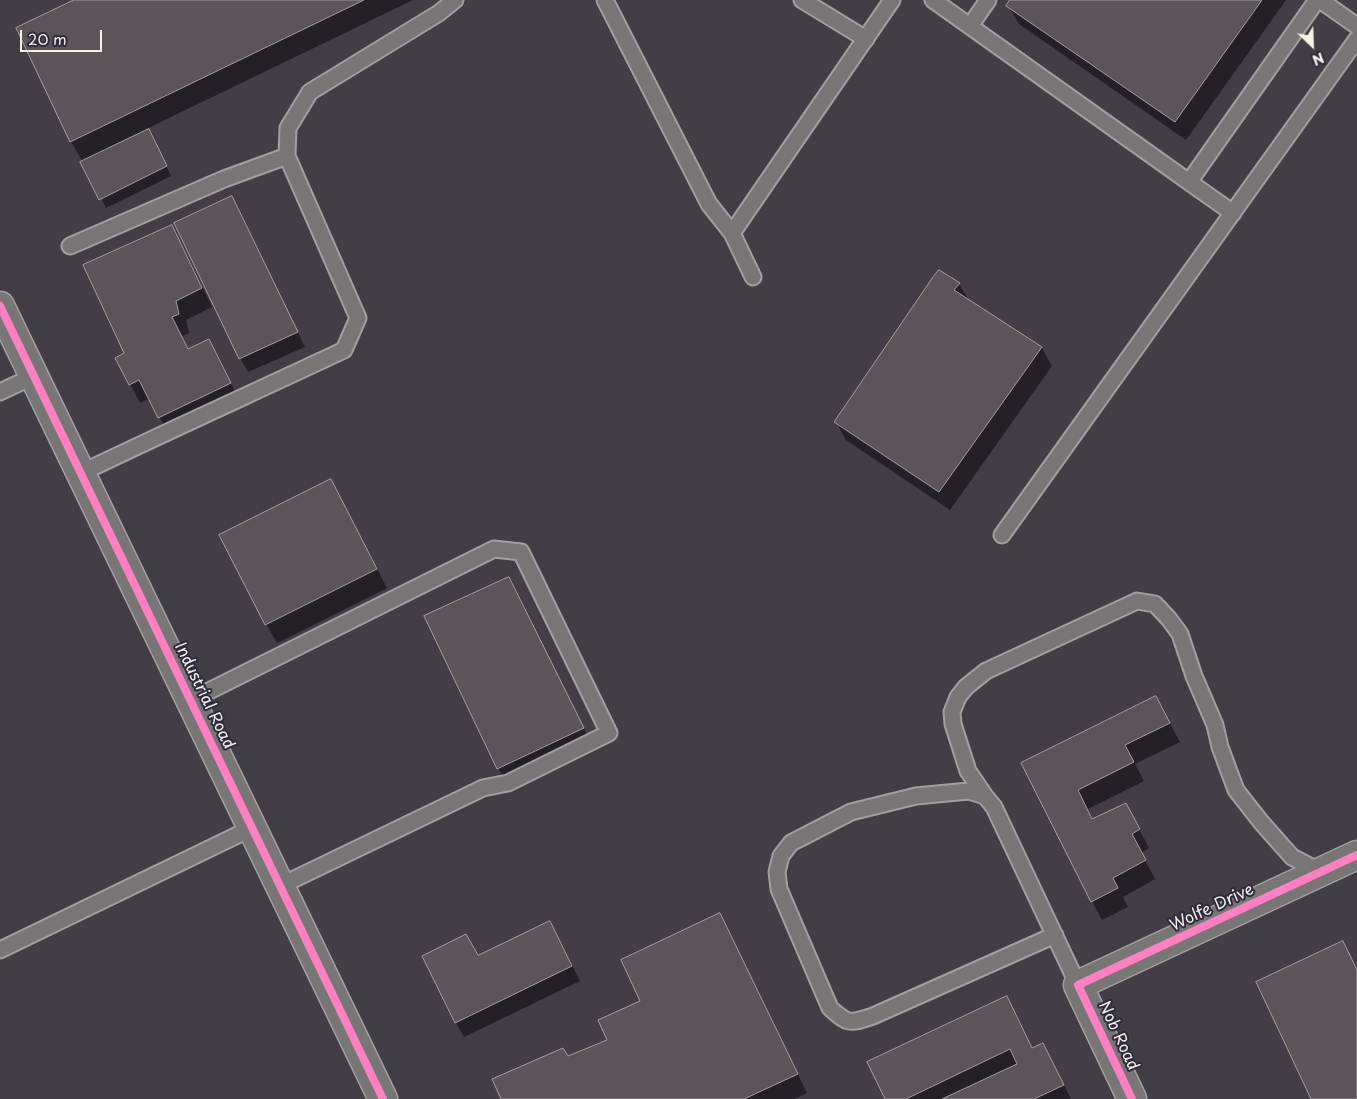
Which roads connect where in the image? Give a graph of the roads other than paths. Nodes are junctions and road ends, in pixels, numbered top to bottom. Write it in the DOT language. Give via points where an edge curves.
graph roads {
  1 [pos="456,0"];
  2 [pos="606,0"];
  3 [pos="802,0"];
  4 [pos="892,0"];
  5 [pos="933,0"];
  6 [pos="988,0"];
  7 [pos="1319,0"];
  8 [pos="970,26"];
  9 [pos="1357,26"];
  10 [pos="866,39"];
  11 [pos="1357,39"];
  12 [pos="287,156"];
  13 [pos="1189,182"];
  14 [pos="1232,213"];
  15 [pos="732,233"];
  16 [pos="70,246"];
  17 [pos="753,277"];
  18 [pos="0,306"];
  19 [pos="34,376"];
  20 [pos="0,392"];
  21 [pos="81,473"];
  22 [pos="1002,535"];
  23 [pos="191,700"];
  24 [pos="985,796"];
  25 [pos="252,828"];
  26 [pos="1357,856"];
  27 [pos="1321,872"];
  28 [pos="280,886"];
  29 [pos="1055,935"];
  30 [pos="0,950"];
  31 [pos="1078,985"];
  32 [pos="383,1099"];
  33 [pos="1132,1099"];
  1 -- 12 [label="lane" via="310,92 288,128"];
  2 -- 15 [label="lane" via="709,204"];
  3 -- 10 [label="lane"];
  4 -- 10 [label="lane"];
  5 -- 8 [label="lane"];
  6 -- 8 [label="lane"];
  7 -- 9 [label="lane"];
  7 -- 13 [label="lane"];
  8 -- 13 [label="lane"];
  10 -- 15 [label="lane"];
  11 -- 14 [label="lane"];
  12 -- 16 [label="lane"];
  12 -- 21 [label="lane" via="358,318 344,350"];
  13 -- 14 [label="lane"];
  14 -- 22 [label="lane"];
  15 -- 17 [label="lane"];
  18 -- 19 [label="street, Industrial Road"];
  19 -- 20 [label="lane"];
  19 -- 21 [label="street, Industrial Road"];
  21 -- 23 [label="street, Industrial Road"];
  23 -- 25 [label="street, Industrial Road"];
  23 -- 28 [label="lane" via="494,549 521,552 609,733 508,783 483,788"];
  24 -- 27 [label="lane" via="968,771 953,724 952,712 966,687 986,671 1137,601 1155,604 1180,634 1236,790 1292,857"];
  24 -- 29 [label="lane" via="994,807"];
  24 -- 29 [label="lane" via="969,791 916,796 851,812 791,843 781,856 777,872 779,889 830,1008 844,1020 857,1022"];
  25 -- 28 [label="street, Industrial Road"];
  25 -- 30 [label="lane"];
  26 -- 27 [label="street, Wolfe Drive"];
  27 -- 31 [label="street, Wolfe Drive"];
  28 -- 32 [label="street, Industrial Road"];
  29 -- 31 [label="lane"];
  31 -- 33 [label="street, Nob Road"];
}
